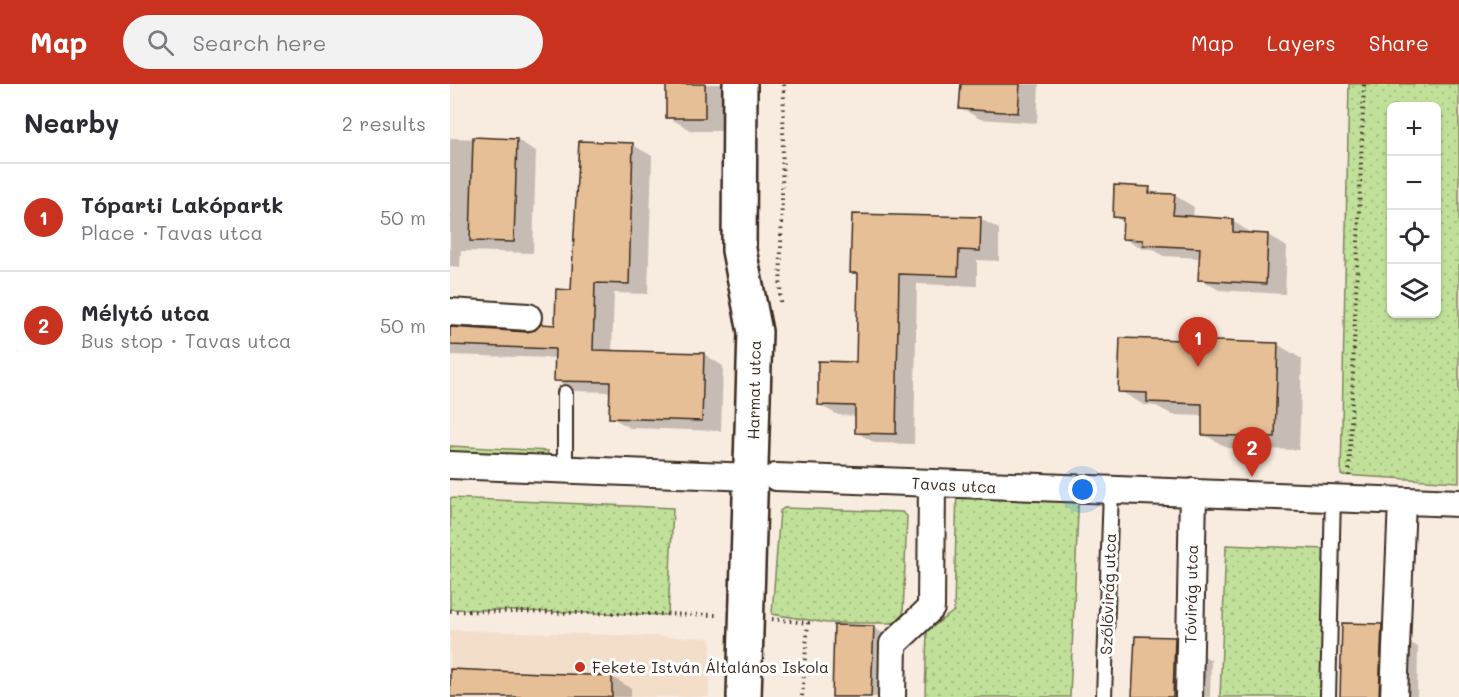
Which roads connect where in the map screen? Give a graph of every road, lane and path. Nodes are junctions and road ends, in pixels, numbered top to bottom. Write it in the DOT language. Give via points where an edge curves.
graph roads {
  1 [pos="740,84"];
  2 [pos="784,84"];
  3 [pos="1364,84"];
  4 [pos="780,311"];
  5 [pos="450,312"];
  6 [pos="528,317"];
  7 [pos="566,393"];
  8 [pos="450,465"];
  9 [pos="565,469"];
  10 [pos="764,477"];
  11 [pos="932,483"];
  12 [pos="1111,490"];
  13 [pos="1193,492"];
  14 [pos="1340,498"];
  15 [pos="1402,501"];
  16 [pos="1459,503"];
  17 [pos="450,611"];
  18 [pos="728,615"];
  19 [pos="768,618"];
  20 [pos="744,697"];
  21 [pos="802,697"];
  22 [pos="892,697"];
  23 [pos="1104,697"];
  24 [pos="1189,697"];
  25 [pos="1328,697"];
  26 [pos="1394,697"];
  1 -- 10 [label="street, Harmat utca" via="739,250 755,332"];
  2 -- 4 [label="path"];
  3 -- 14 [label="path"];
  5 -- 6 [label="street"];
  7 -- 9 [label="lane"];
  8 -- 9 [label="street, Tavas utca"];
  9 -- 10 [label="street, Tavas utca"];
  10 -- 11 [label="street, Tavas utca"];
  10 -- 20 [label="street, Harmat utca"];
  11 -- 12 [label="street, Tavas utca"];
  11 -- 22 [label="street" via="931,608 893,644"];
  12 -- 13 [label="street, Tavas utca"];
  12 -- 23 [label="lane, Szőlővirág utca"];
  13 -- 14 [label="street, Tavas utca"];
  13 -- 24 [label="street, Tóvirág utca"];
  14 -- 15 [label="street, Tavas utca"];
  14 -- 25 [label="lane"];
  15 -- 16 [label="street, Tavas utca"];
  15 -- 26 [label="street"];
  17 -- 18 [label="path"];
  19 -- 21 [label="path" via="808,622"];
}
